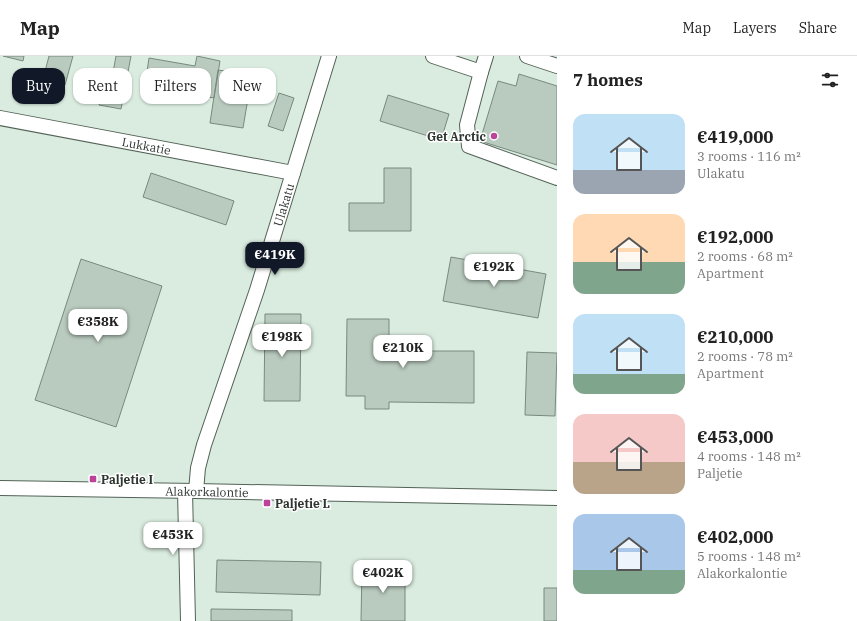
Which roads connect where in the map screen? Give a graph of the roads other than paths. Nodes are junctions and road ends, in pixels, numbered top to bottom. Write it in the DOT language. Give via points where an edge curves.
graph roads {
  1 [pos="329,56"];
  2 [pos="434,56"];
  3 [pos="486,56"];
  4 [pos="527,56"];
  5 [pos="557,66"];
  6 [pos="481,72"];
  7 [pos="0,118"];
  8 [pos="293,173"];
  9 [pos="557,178"];
  10 [pos="0,488"];
  11 [pos="190,491"];
  12 [pos="557,498"];
  13 [pos="188,621"];
  1 -- 8 [label="street, Ulakatu"];
  2 -- 6 [label="street"];
  3 -- 6 [label="street"];
  4 -- 5 [label="street"];
  6 -- 9 [label="street" via="467,125 469,146"];
  7 -- 8 [label="street, Lukkatie"];
  8 -- 11 [label="street, Ulakatu"];
  10 -- 11 [label="street, Alakorkalontie"];
  11 -- 12 [label="street, Alakorkalontie"];
  11 -- 13 [label="street, Ulakatu"];
}
